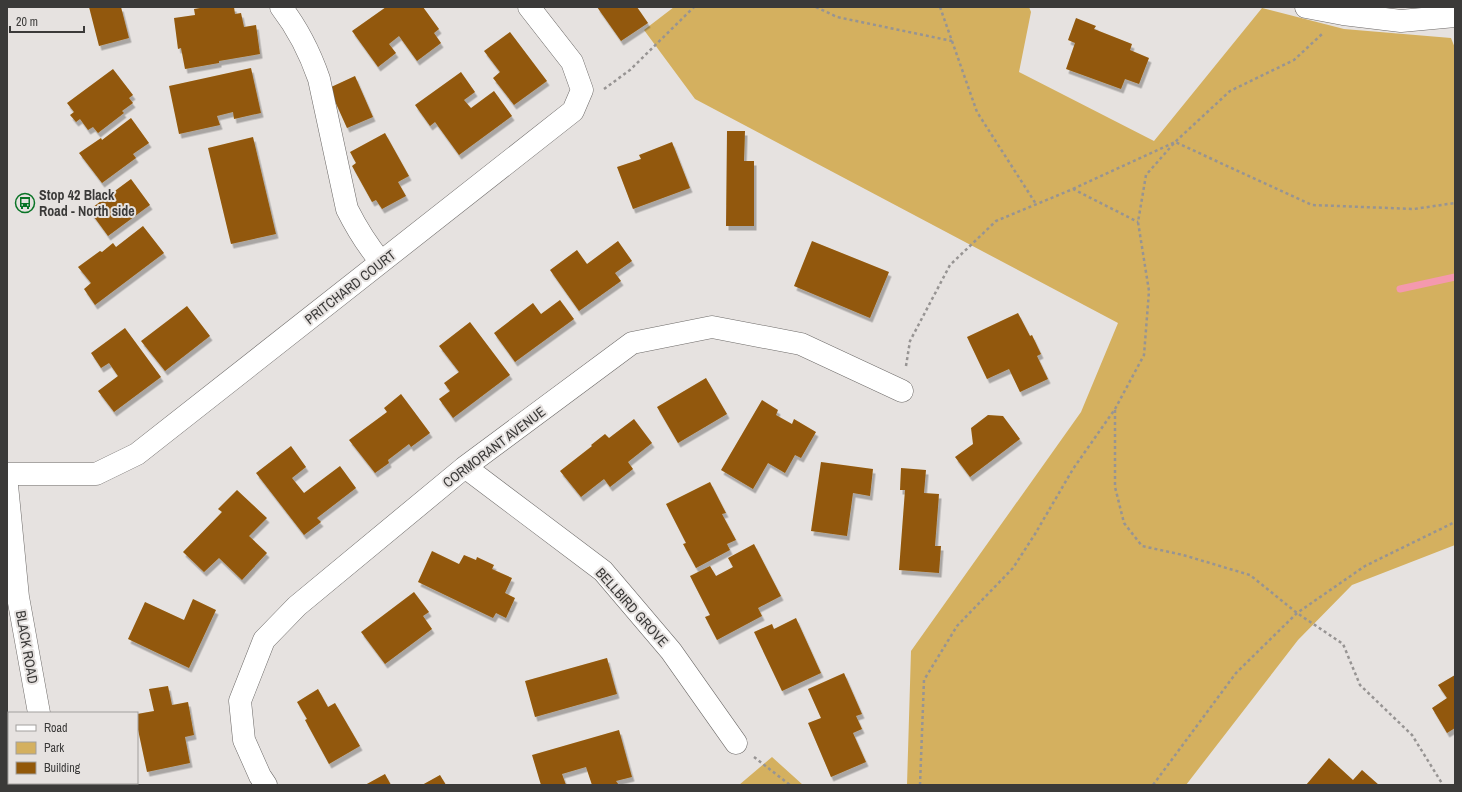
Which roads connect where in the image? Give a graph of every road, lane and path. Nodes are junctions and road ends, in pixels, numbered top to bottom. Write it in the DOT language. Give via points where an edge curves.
graph roads {
  1 [pos="281,7"];
  2 [pos="529,7"];
  3 [pos="694,7"];
  4 [pos="816,7"];
  5 [pos="940,7"];
  6 [pos="1306,7"];
  7 [pos="1342,14"];
  8 [pos="1455,16"];
  9 [pos="952,41"];
  10 [pos="573,111"];
  11 [pos="1175,142"];
  12 [pos="1072,189"];
  13 [pos="1455,203"];
  14 [pos="1036,204"];
  15 [pos="1138,222"];
  16 [pos="381,262"];
  17 [pos="902,391"];
  18 [pos="1115,409"];
  19 [pos="465,468"];
  20 [pos="7,474"];
  21 [pos="7,485"];
  22 [pos="1455,522"];
  23 [pos="13,598"];
  24 [pos="1297,613"];
  25 [pos="39,712"];
  26 [pos="736,743"];
  27 [pos="266,785"];
  28 [pos="790,785"];
  29 [pos="920,785"];
  30 [pos="1153,785"];
  31 [pos="1442,785"];
  1 -- 16 [label="street" via="298,31 317,73 347,208 356,228"];
  2 -- 10 [label="street, PRITCHARD COURT" via="572,62 582,90"];
  3 -- 10 [label="path" via="630,70"];
  4 -- 9 [label="path" via="837,16"];
  5 -- 9 [label="path"];
  6 -- 7 [label="street"];
  7 -- 8 [label="street" via="1401,21"];
  7 -- 11 [label="path" via="1294,60 1230,91"];
  9 -- 14 [label="path" via="977,112"];
  10 -- 16 [label="street, PRITCHARD COURT"];
  11 -- 12 [label="path"];
  11 -- 13 [label="path" via="1312,205 1414,209"];
  11 -- 15 [label="path" via="1146,175"];
  12 -- 14 [label="path"];
  12 -- 15 [label="path"];
  14 -- 17 [label="path" via="996,221 950,265 910,341"];
  15 -- 18 [label="path" via="1149,291 1144,355"];
  16 -- 20 [label="street, PRITCHARD COURT" via="137,454 96,474"];
  17 -- 19 [label="street, CORMORANT AVENUE" via="800,344 712,327 632,343"];
  18 -- 24 [label="path" via="1115,487 1124,523 1142,546 1183,554 1250,575"];
  18 -- 29 [label="path" via="1073,469 1013,568 957,626 924,680"];
  19 -- 26 [label="street, BELLBIRD GROVE" via="603,571 671,651"];
  19 -- 27 [label="street, CORMORANT AVENUE" via="297,606 264,640 240,701 244,740"];
  21 -- 23 [label="street, BLACK ROAD"];
  22 -- 24 [label="path" via="1365,566"];
  23 -- 25 [label="street, BLACK ROAD"];
  24 -- 30 [label="path" via="1236,673"];
  24 -- 31 [label="path" via="1343,644 1360,686 1412,735"];
  26 -- 28 [label="path"];
}
